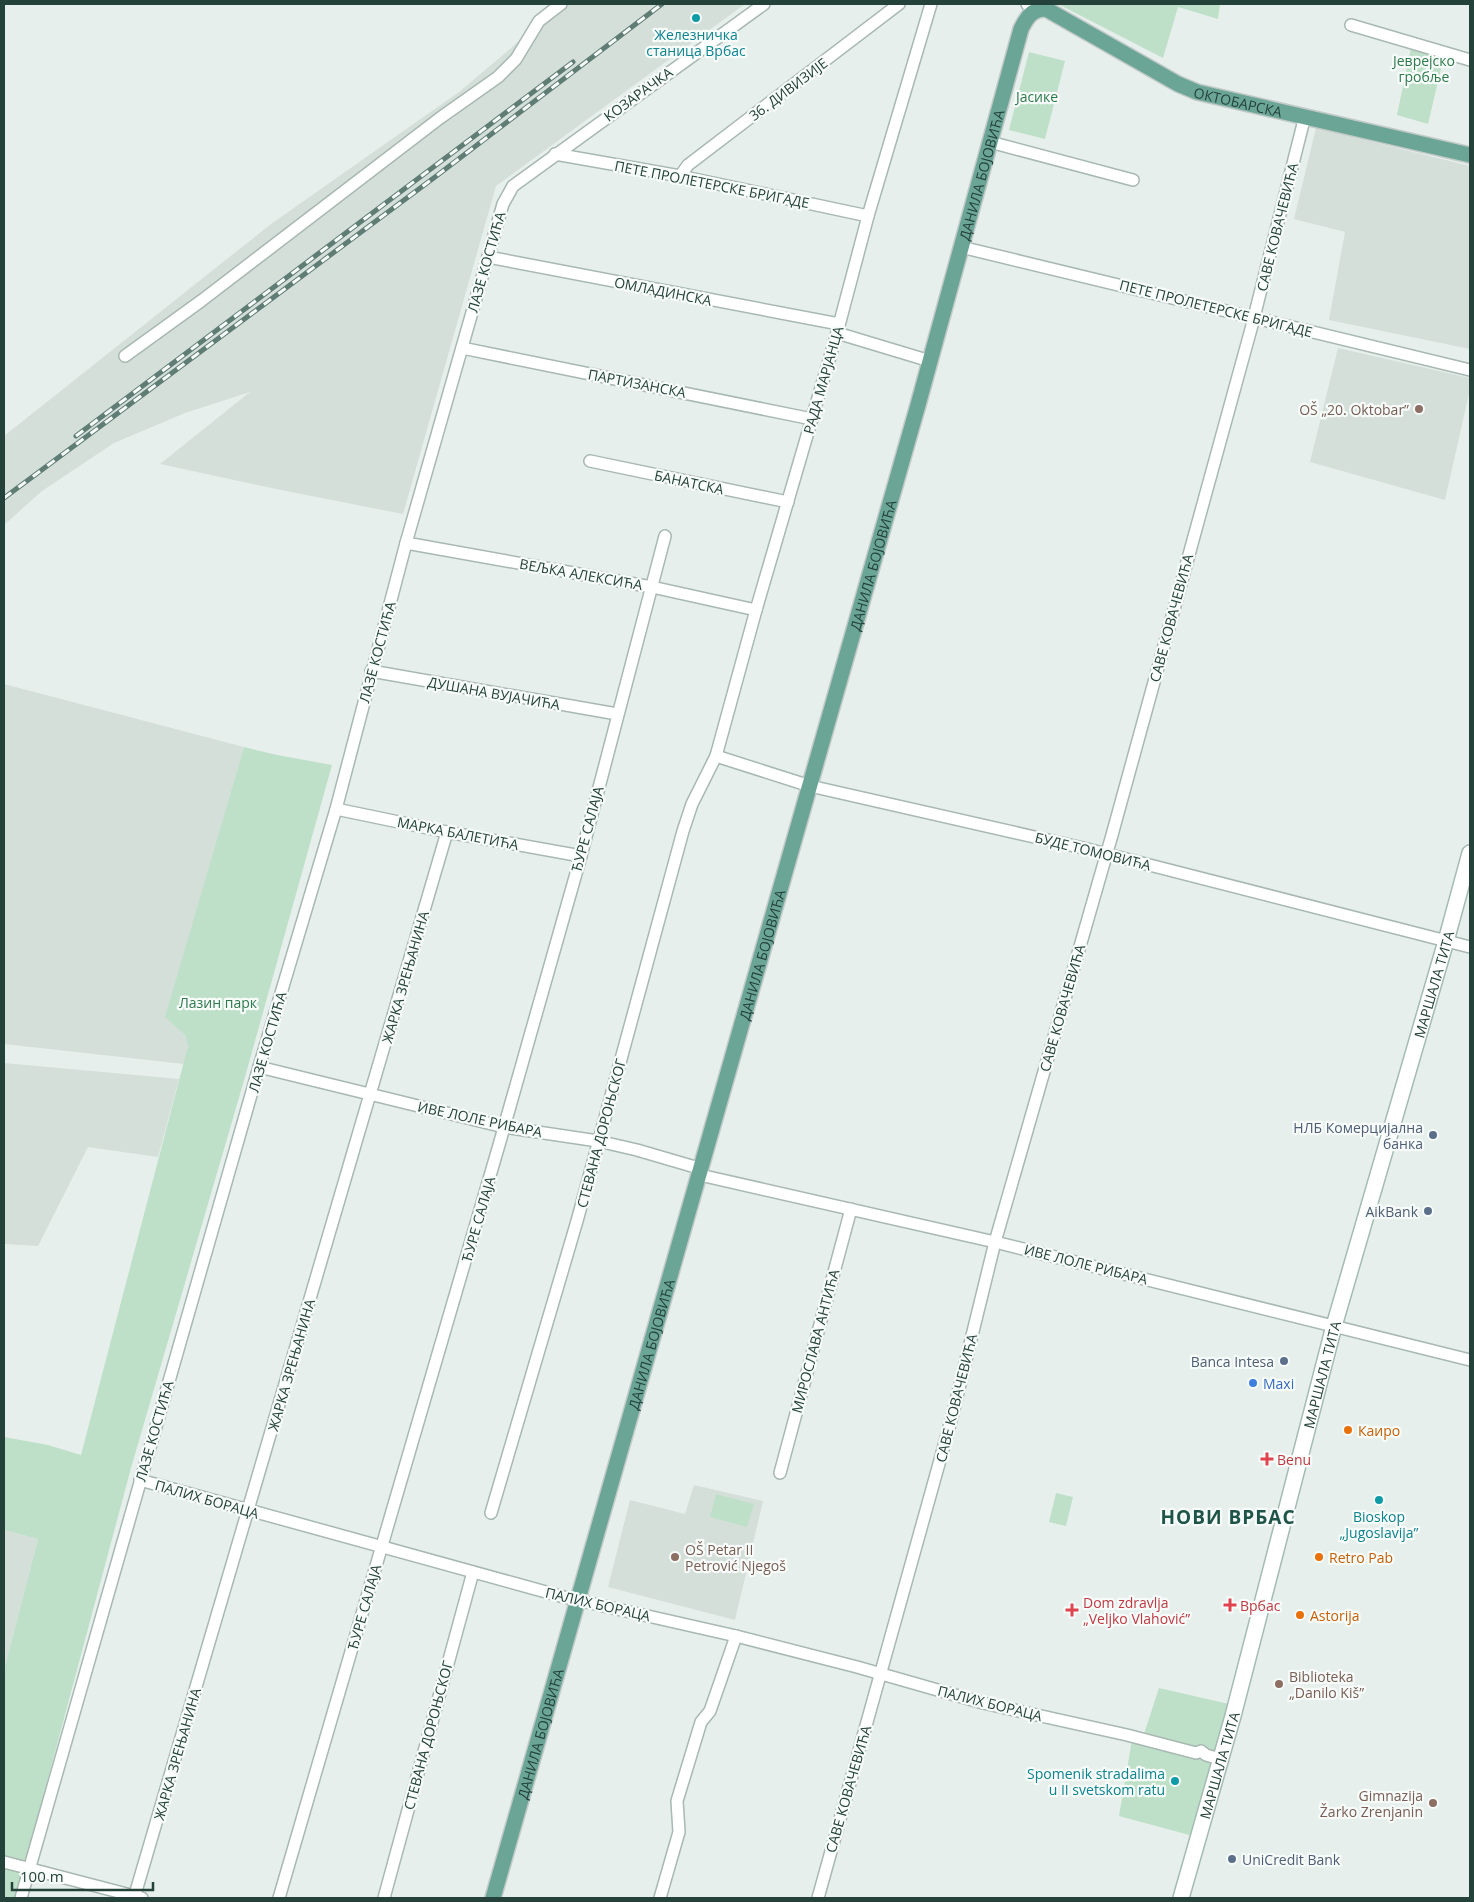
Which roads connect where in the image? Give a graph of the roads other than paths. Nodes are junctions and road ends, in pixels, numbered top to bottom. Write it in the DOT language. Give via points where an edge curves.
graph roads {
  1 [pos="561,4"];
  2 [pos="764,4"];
  3 [pos="899,4"];
  4 [pos="930,4"];
  5 [pos="1030,8"];
  6 [pos="1351,25"];
  7 [pos="1470,60"];
  8 [pos="1305,116"];
  9 [pos="990,142"];
  10 [pos="555,154"];
  11 [pos="1470,155"];
  12 [pos="680,176"];
  13 [pos="1133,180"];
  14 [pos="513,186"];
  15 [pos="868,216"];
  16 [pos="961,247"];
  17 [pos="488,258"];
  18 [pos="1254,317"];
  19 [pos="838,328"];
  20 [pos="462,348"];
  21 [pos="125,356"];
  22 [pos="930,361"];
  23 [pos="1470,370"];
  24 [pos="812,419"];
  25 [pos="590,461"];
  26 [pos="788,502"];
  27 [pos="665,536"];
  28 [pos="406,542"];
  29 [pos="652,586"];
  30 [pos="756,610"];
  31 [pos="371,671"];
  32 [pos="617,714"];
  33 [pos="716,756"];
  34 [pos="810,786"];
  35 [pos="336,809"];
  36 [pos="447,832"];
  37 [pos="1470,853"];
  38 [pos="1106,854"];
  39 [pos="581,856"];
  40 [pos="1446,942"];
  41 [pos="1470,947"];
  42 [pos="259,1067"];
  43 [pos="370,1095"];
  44 [pos="504,1126"];
  45 [pos="598,1141"];
  46 [pos="701,1172"];
  47 [pos="851,1209"];
  48 [pos="995,1242"];
  49 [pos="1334,1326"];
  50 [pos="1470,1360"];
  51 [pos="780,1473"];
  52 [pos="140,1480"];
  53 [pos="249,1511"];
  54 [pos="491,1513"];
  55 [pos="382,1547"];
  56 [pos="473,1572"];
  57 [pos="579,1600"];
  58 [pos="736,1636"];
  59 [pos="880,1673"];
  60 [pos="1207,1756"];
  61 [pos="4,1862"];
  62 [pos="29,1868"];
  63 [pos="21,1898"];
  64 [pos="137,1898"];
  65 [pos="279,1898"];
  66 [pos="384,1898"];
  67 [pos="494,1898"];
  68 [pos="660,1898"];
  69 [pos="818,1898"];
  70 [pos="1181,1898"];
  1 -- 21 [label="street" via="539,21 516,60 498,77"];
  2 -- 10 [label="street, КОЗАРАЧКА"];
  3 -- 12 [label="street, 36. ДИВИЗИЈЕ" via="688,165"];
  4 -- 15 [label="street, РАДА МАРЈАНЦА"];
  5 -- 8 [label="main road, ОКТОБАРСКА" via="1046,9 1197,92"];
  5 -- 9 [label="main road, ДАНИЛА БОЈОВИЋА" via="1021,29"];
  6 -- 7 [label="street"];
  8 -- 11 [label="main road, ОКТОБАРСКА"];
  8 -- 18 [label="street, САВЕ КОВАЧЕВИЋА"];
  9 -- 13 [label="street"];
  9 -- 16 [label="main road, ДАНИЛА БОЈОВИЋА"];
  10 -- 12 [label="street, ПЕТЕ ПРОЛЕТЕРСКЕ БРИГАДЕ"];
  10 -- 14 [label="street, КОЗАРАЧКА"];
  12 -- 15 [label="street, ПЕТЕ ПРОЛЕТЕРСКЕ БРИГАДЕ"];
  14 -- 17 [label="street, ЛАЗЕ КОСТИЋА" via="503,204"];
  15 -- 19 [label="street, РАДА МАРЈАНЦА"];
  16 -- 18 [label="street, ПЕТЕ ПРОЛЕТЕРСКЕ БРИГАДЕ"];
  16 -- 22 [label="main road, ДАНИЛА БОЈОВИЋА"];
  17 -- 19 [label="street, ОМЛАДИНСКА"];
  17 -- 20 [label="street, ЛАЗЕ КОСТИЋА"];
  18 -- 23 [label="street, ПЕТЕ ПРОЛЕТЕРСКЕ БРИГАДЕ"];
  18 -- 38 [label="street, САВЕ КОВАЧЕВИЋА"];
  19 -- 22 [label="street, ОМЛАДИНСКА"];
  19 -- 24 [label="street, РАДА МАРЈАНЦА"];
  20 -- 24 [label="street, ПАРТИЗАНСКА"];
  20 -- 28 [label="street, ЛАЗЕ КОСТИЋА"];
  22 -- 34 [label="main road, ДАНИЛА БОЈОВИЋА"];
  24 -- 26 [label="street, РАДА МАРЈАНЦА"];
  25 -- 26 [label="street, БАНАТСКА"];
  26 -- 30 [label="street, РАДА МАРЈАНЦА"];
  27 -- 29 [label="street, ЂУРЕ САЛАЈА"];
  28 -- 29 [label="street, ВЕЉКА АЛЕКСИЋА"];
  28 -- 31 [label="street, ЛАЗЕ КОСТИЋА"];
  29 -- 30 [label="street, ВЕЉКА АЛЕКСИЋА"];
  29 -- 32 [label="street, ЂУРЕ САЛАЈА"];
  30 -- 33 [label="street, РАДА МАРЈАНЦА"];
  31 -- 32 [label="street, ДУШАНА ВУЈАЧИЋА"];
  31 -- 35 [label="street, ЛАЗЕ КОСТИЋА"];
  32 -- 39 [label="street, ЂУРЕ САЛАЈА"];
  33 -- 34 [label="street, БУДЕ ТОМОВИЋА"];
  33 -- 45 [label="street, СТЕВАНА ДОРОЊСКОГ" via="692,804 683,831"];
  34 -- 38 [label="street, БУДЕ ТОМОВИЋА"];
  34 -- 46 [label="main road, ДАНИЛА БОЈОВИЋА"];
  35 -- 36 [label="street, МАРКА БАЛЕТИЋА"];
  35 -- 42 [label="street, ЛАЗЕ КОСТИЋА"];
  36 -- 39 [label="street, МАРКА БАЛЕТИЋА"];
  36 -- 43 [label="street, ЖАРКА ЗРЕЊАНИНА"];
  37 -- 40 [label="street, МАРШАЛА ТИТА"];
  38 -- 40 [label="street, БУДЕ ТОМОВИЋА"];
  38 -- 48 [label="street, САВЕ КОВАЧЕВИЋА"];
  39 -- 44 [label="street, ЂУРЕ САЛАЈА"];
  40 -- 41 [label="street, БУДЕ ТОМОВИЋА"];
  40 -- 49 [label="street, МАРШАЛА ТИТА"];
  42 -- 43 [label="street, ИВЕ ЛОЛЕ РИБАРА"];
  42 -- 52 [label="street, ЛАЗЕ КОСТИЋА"];
  43 -- 44 [label="street, ИВЕ ЛОЛЕ РИБАРА"];
  43 -- 53 [label="street, ЖАРКА ЗРЕЊАНИНА"];
  44 -- 45 [label="street, ИВЕ ЛОЛЕ РИБАРА"];
  44 -- 55 [label="street, ЂУРЕ САЛАЈА"];
  45 -- 46 [label="street, ИВЕ ЛОЛЕ РИБАРА" via="637,1150"];
  45 -- 54 [label="street, СТЕВАНА ДОРОЊСКОГ"];
  46 -- 47 [label="street, ИВЕ ЛОЛЕ РИБАРА"];
  46 -- 57 [label="main road, ДАНИЛА БОЈОВИЋА"];
  47 -- 48 [label="street, ИВЕ ЛОЛЕ РИБАРА"];
  47 -- 51 [label="street, МИРОСЛАВА АНТИЋА"];
  48 -- 49 [label="street, ИВЕ ЛОЛЕ РИБАРА"];
  48 -- 59 [label="street, САВЕ КОВАЧЕВИЋА" via="952,1417"];
  49 -- 50 [label="street, ИВЕ ЛОЛЕ РИБАРА"];
  49 -- 60 [label="street, МАРШАЛА ТИТА"];
  52 -- 53 [label="street, ПАЛИХ БОРАЦА"];
  52 -- 62 [label="street, ЛАЗЕ КОСТИЋА"];
  53 -- 55 [label="street, ПАЛИХ БОРАЦА"];
  53 -- 64 [label="street, ЖАРКА ЗРЕЊАНИНА"];
  55 -- 56 [label="street, ПАЛИХ БОРАЦА"];
  55 -- 65 [label="street, ЂУРЕ САЛАЈА"];
  56 -- 57 [label="street, ПАЛИХ БОРАЦА"];
  56 -- 66 [label="street, СТЕВАНА ДОРОЊСКОГ"];
  57 -- 58 [label="street, ПАЛИХ БОРАЦА"];
  57 -- 67 [label="main road, ДАНИЛА БОЈОВИЋА"];
  58 -- 59 [label="street, ПАЛИХ БОРАЦА"];
  58 -- 68 [label="street" via="710,1711 701,1722 677,1801 679,1832"];
  59 -- 60 [label="street, ПАЛИХ БОРАЦА" via="983,1703"];
  59 -- 69 [label="street, САВЕ КОВАЧЕВИЋА"];
  60 -- 70 [label="street, МАРШАЛА ТИТА"];
  61 -- 62 [label="street"];
  62 -- 63 [label="street, ЛАЗЕ КОСТИЋА"];
  62 -- 64 [label="street"];
}
